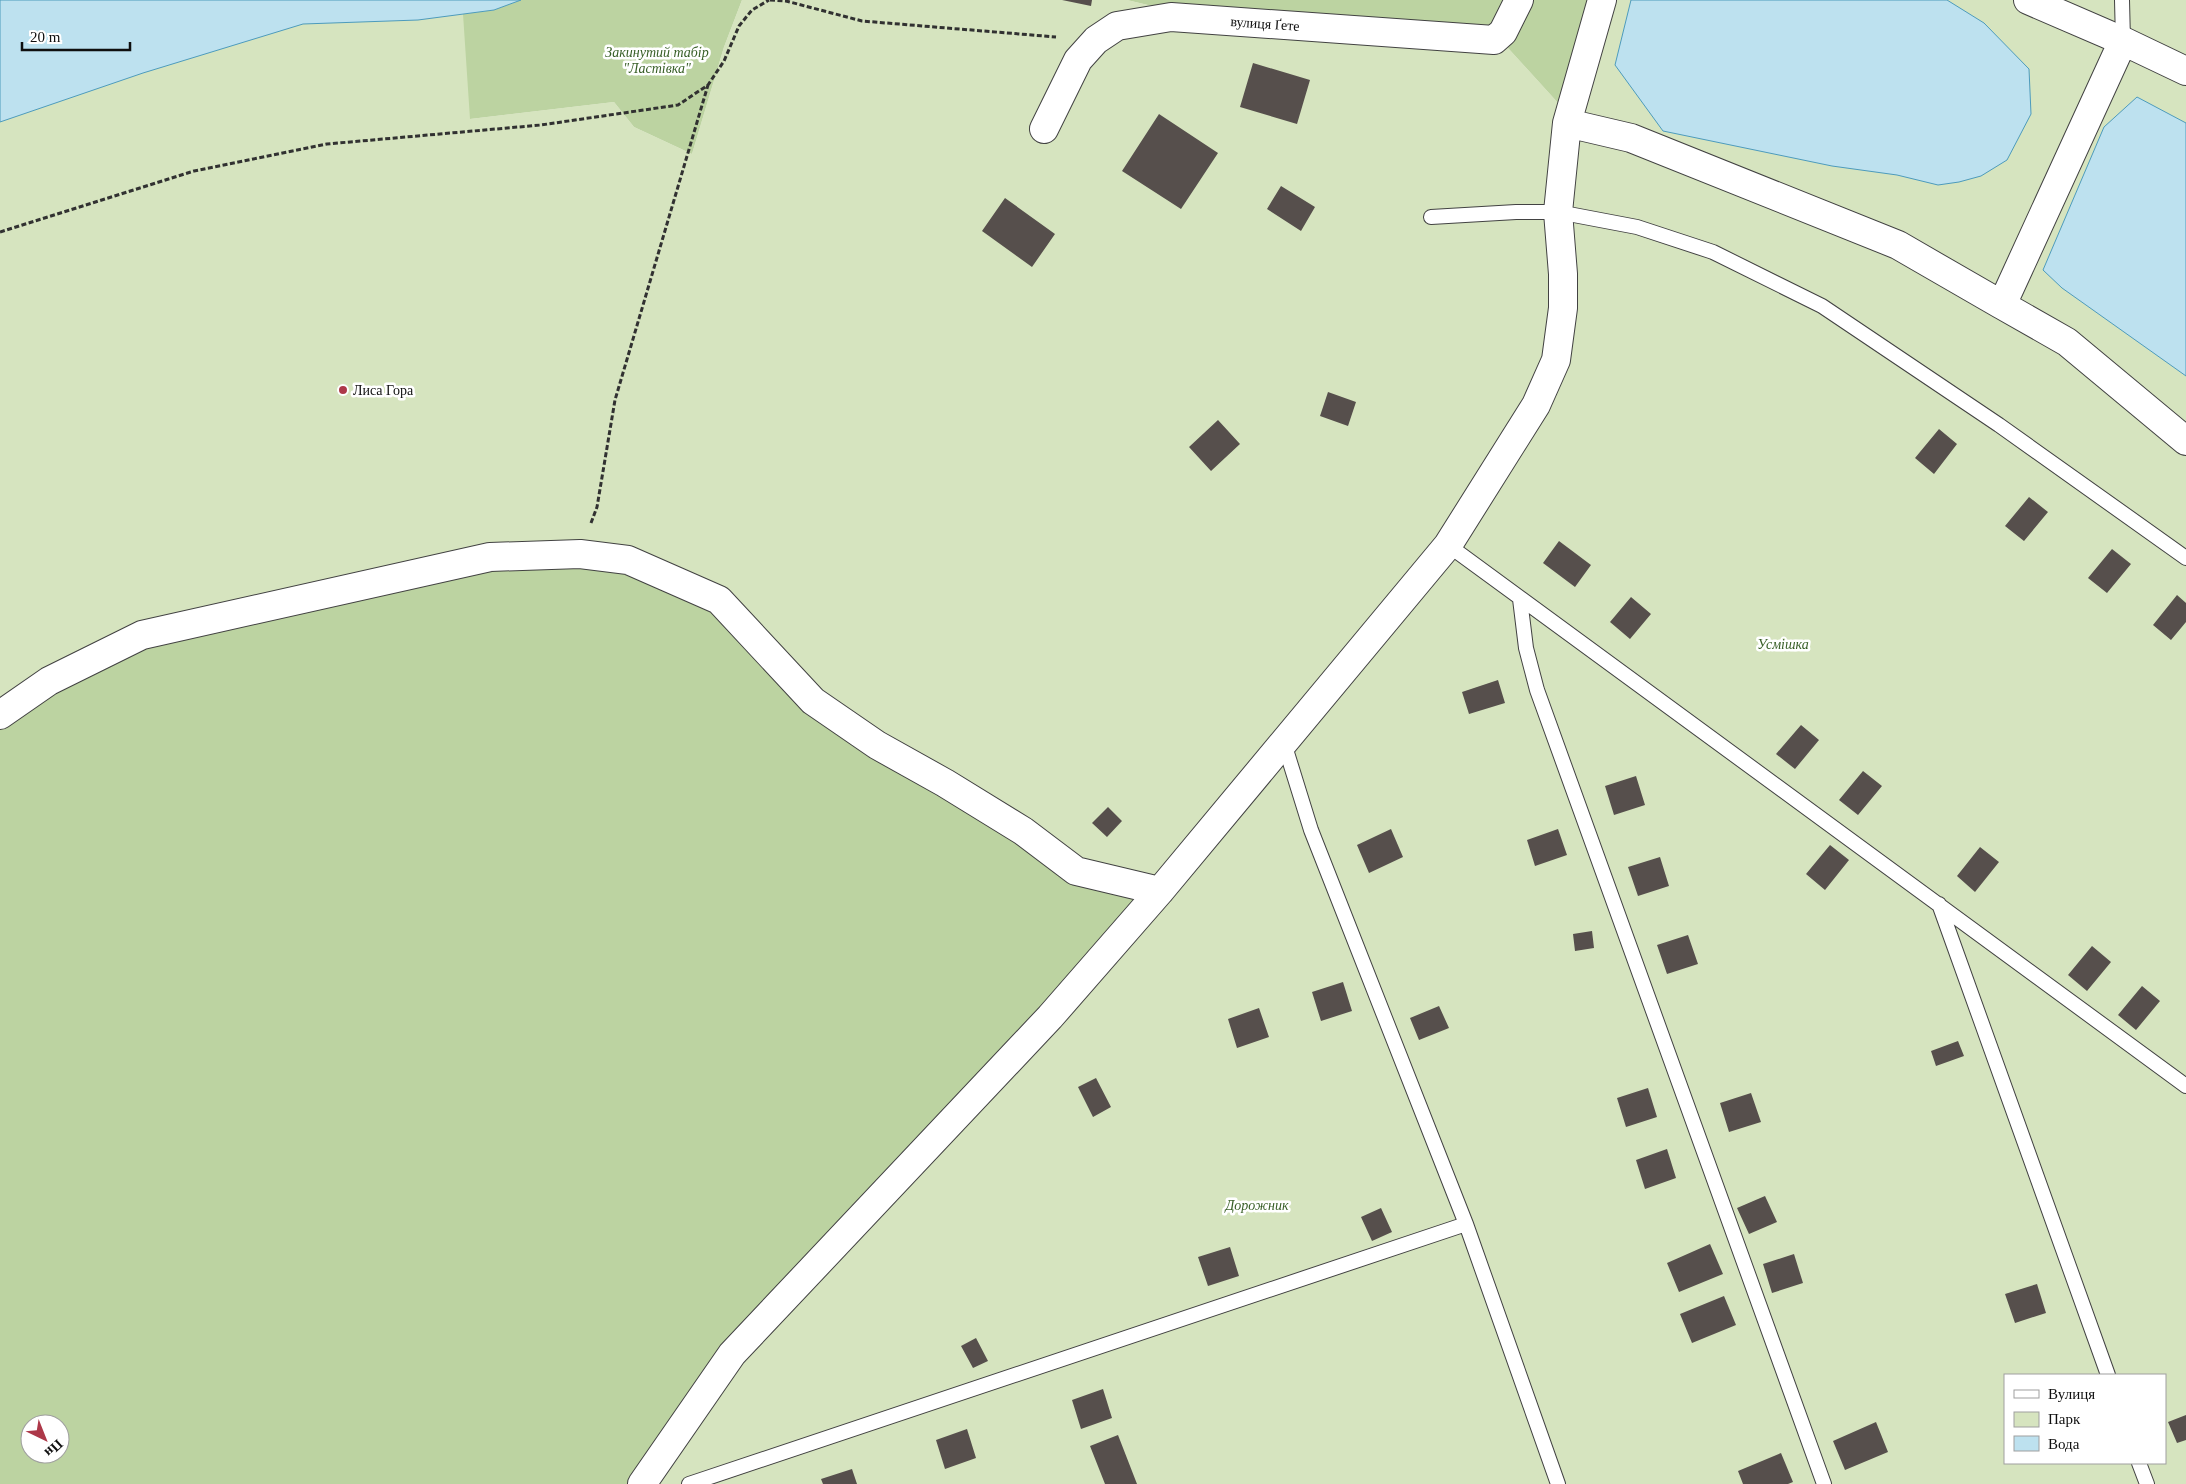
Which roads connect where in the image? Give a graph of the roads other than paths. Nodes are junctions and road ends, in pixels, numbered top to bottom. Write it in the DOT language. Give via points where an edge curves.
graph roads {
  1 [pos="1520,0"];
  2 [pos="1602,0"];
  3 [pos="2028,0"];
  4 [pos="2122,0"];
  5 [pos="2123,41"];
  6 [pos="2186,71"];
  7 [pos="1567,123"];
  8 [pos="1044,129"];
  9 [pos="1558,212"];
  10 [pos="1431,217"];
  11 [pos="2002,305"];
  12 [pos="2186,441"];
  13 [pos="1448,545"];
  14 [pos="2186,558"];
  15 [pos="1520,599"];
  16 [pos="0,715"];
  17 [pos="1284,743"];
  18 [pos="1160,891"];
  19 [pos="1939,904"];
  20 [pos="2186,1086"];
  21 [pos="1466,1224"];
  22 [pos="2108,1374"];
  23 [pos="2139,1464"];
  24 [pos="642,1484"];
  25 [pos="688,1484"];
  26 [pos="1558,1484"];
  27 [pos="1824,1484"];
  28 [pos="2147,1484"];
  1 -- 8 [label="street, вулиця Ґете" via="1503,32 1494,40 1171,17 1117,26 1096,40 1078,60"];
  2 -- 7 [label="street"];
  3 -- 5 [label="street"];
  4 -- 5 [label="lane"];
  5 -- 6 [label="street"];
  5 -- 11 [label="street"];
  7 -- 9 [label="street"];
  7 -- 11 [label="street" via="1631,138 1898,245"];
  9 -- 10 [label="lane"];
  9 -- 13 [label="street" via="1563,308 1556,360 1536,405"];
  9 -- 14 [label="lane" via="1637,227 1713,252 1822,306 2007,431"];
  11 -- 12 [label="street" via="2068,342"];
  13 -- 15 [label="lane"];
  13 -- 17 [label="street"];
  15 -- 19 [label="lane"];
  15 -- 27 [label="lane" via="1526,648 1537,690"];
  16 -- 18 [label="street" via="49,681 142,635 490,557 580,554 628,560 719,600 813,701 877,745 1022,831 1076,871"];
  17 -- 18 [label="street"];
  17 -- 21 [label="lane" via="1311,830"];
  18 -- 24 [label="street" via="1050,1017 732,1354"];
  19 -- 20 [label="lane"];
  19 -- 22 [label="lane"];
  21 -- 25 [label="lane"];
  21 -- 26 [label="lane"];
  23 -- 28 [label="lane"];
}
